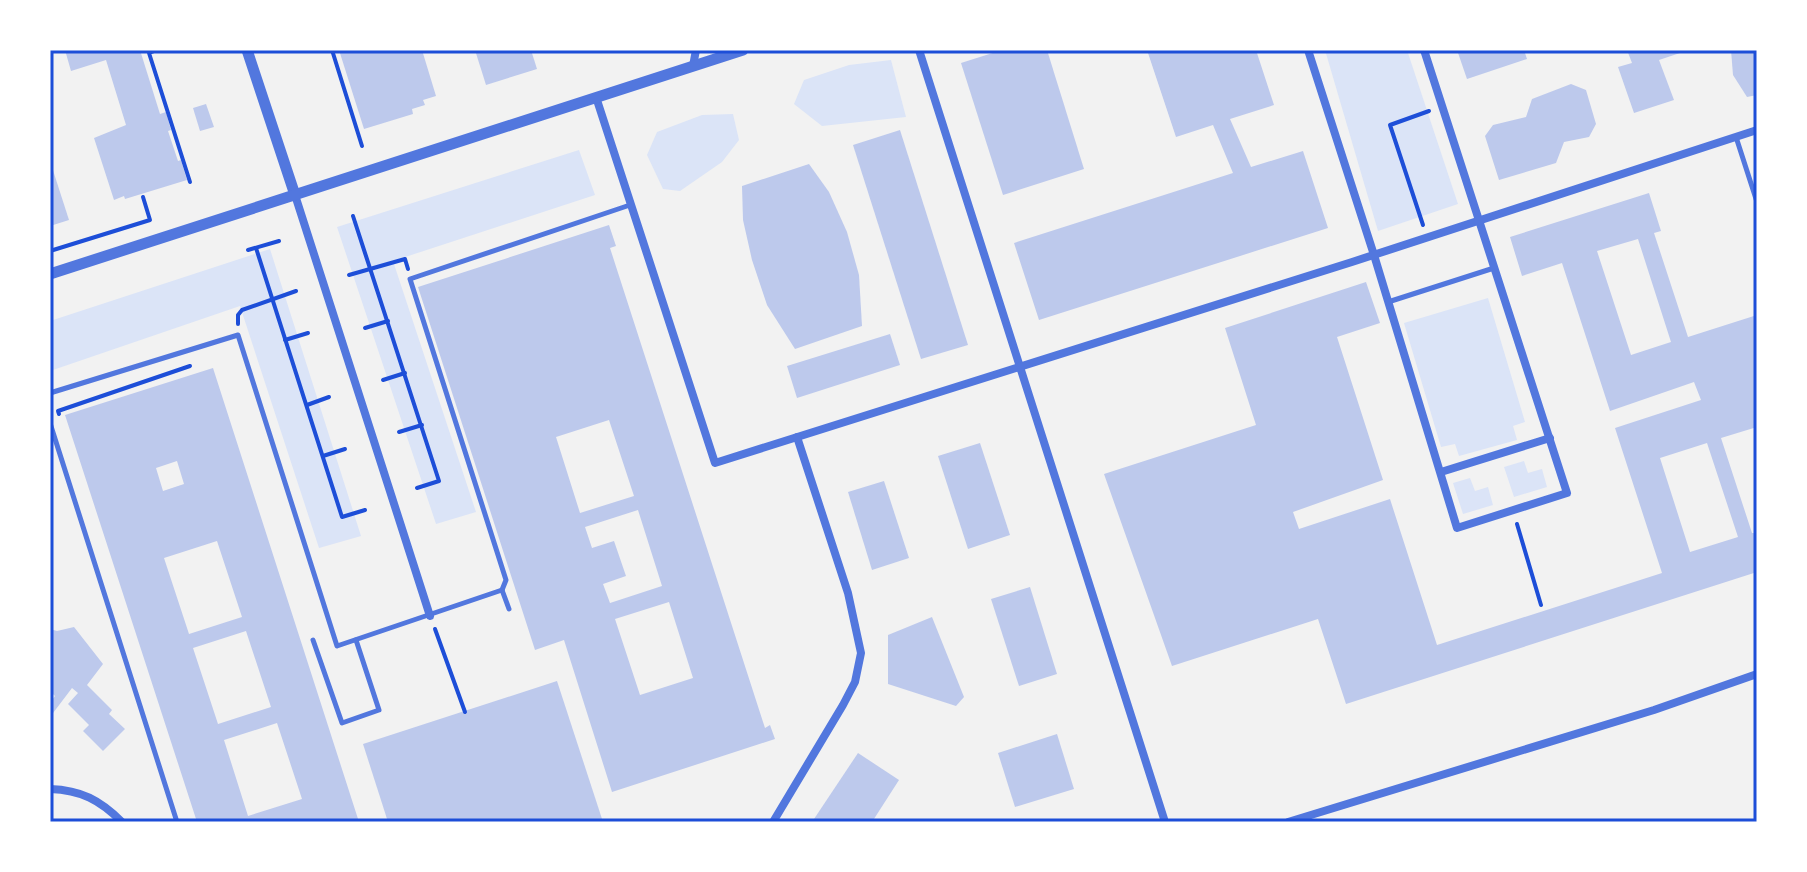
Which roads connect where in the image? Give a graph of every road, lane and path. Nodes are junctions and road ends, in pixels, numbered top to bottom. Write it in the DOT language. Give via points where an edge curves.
graph roads {
  1 [pos="157,50"];
  2 [pos="247,50"];
  3 [pos="332,50"];
  4 [pos="696,50"];
  5 [pos="743,50"];
  6 [pos="919,50"];
  7 [pos="1308,50"];
  8 [pos="1424,50"];
  9 [pos="693,66"];
  10 [pos="596,97"];
  11 [pos="1443,106"];
  12 [pos="1757,130"];
  13 [pos="1736,137"];
  14 [pos="362,146"];
  15 [pos="190,182"];
  16 [pos="295,195"];
  17 [pos="143,197"];
  18 [pos="1757,202"];
  19 [pos="630,205"];
  20 [pos="353,216"];
  21 [pos="1480,219"];
  22 [pos="1427,237"];
  23 [pos="279,241"];
  24 [pos="256,248"];
  25 [pos="248,250"];
  26 [pos="50,251"];
  27 [pos="1374,255"];
  28 [pos="402,260"];
  29 [pos="1496,267"];
  30 [pos="371,268"];
  31 [pos="50,274"];
  32 [pos="349,275"];
  33 [pos="296,291"];
  34 [pos="273,299"];
  35 [pos="1388,302"];
  36 [pos="242,310"];
  37 [pos="388,321"];
  38 [pos="365,328"];
  39 [pos="308,333"];
  40 [pos="285,340"];
  41 [pos="203,362"];
  42 [pos="1020,367"];
  43 [pos="405,373"];
  44 [pos="383,380"];
  45 [pos="50,393"];
  46 [pos="329,397"];
  47 [pos="307,405"];
  48 [pos="50,423"];
  49 [pos="62,423"];
  50 [pos="422,425"];
  51 [pos="399,432"];
  52 [pos="797,437"];
  53 [pos="1550,438"];
  54 [pos="345,449"];
  55 [pos="323,456"];
  56 [pos="1441,472"];
  57 [pos="417,488"];
  58 [pos="365,510"];
  59 [pos="1514,510"];
  60 [pos="502,590"];
  61 [pos="1541,605"];
  62 [pos="509,609"];
  63 [pos="430,616"];
  64 [pos="436,632"];
  65 [pos="313,640"];
  66 [pos="356,640"];
  67 [pos="1757,674"];
  68 [pos="465,712"];
  69 [pos="50,789"];
  70 [pos="122,822"];
  71 [pos="177,822"];
  72 [pos="773,822"];
  73 [pos="1165,822"];
  74 [pos="1288,822"];
  1 -- 15 [label="path" via="149,53"];
  2 -- 16 [label="street"];
  3 -- 14 [label="path"];
  4 -- 9 [label="street"];
  5 -- 9 [label="street"];
  6 -- 42 [label="street"];
  7 -- 27 [label="street"];
  8 -- 11 [label="street"];
  9 -- 10 [label="street"];
  10 -- 16 [label="street"];
  10 -- 19 [label="street"];
  11 -- 21 [label="street"];
  11 -- 22 [label="path" via="1390,125"];
  12 -- 13 [label="street"];
  13 -- 18 [label="lane"];
  13 -- 21 [label="street"];
  16 -- 31 [label="street"];
  16 -- 63 [label="street"];
  17 -- 26 [label="path" via="150,220"];
  19 -- 52 [label="street" via="715,463"];
  19 -- 60 [label="lane" via="410,279 506,580"];
  20 -- 30 [label="path"];
  21 -- 22 [label="street"];
  21 -- 29 [label="street"];
  22 -- 27 [label="street"];
  23 -- 24 [label="path"];
  24 -- 25 [label="path"];
  24 -- 34 [label="path"];
  27 -- 35 [label="street"];
  27 -- 42 [label="street"];
  28 -- 30 [label="path"];
  29 -- 35 [label="lane"];
  29 -- 53 [label="street"];
  30 -- 32 [label="path"];
  30 -- 37 [label="path"];
  33 -- 34 [label="path"];
  34 -- 36 [label="path"];
  34 -- 40 [label="path"];
  35 -- 56 [label="street"];
  37 -- 38 [label="path"];
  37 -- 43 [label="path"];
  39 -- 40 [label="path"];
  40 -- 47 [label="path"];
  41 -- 49 [label="path" via="58,411"];
  42 -- 52 [label="street"];
  42 -- 73 [label="street"];
  43 -- 44 [label="path"];
  43 -- 50 [label="path"];
  45 -- 66 [label="lane" via="238,335 337,646"];
  46 -- 47 [label="path"];
  47 -- 55 [label="path"];
  48 -- 71 [label="lane"];
  50 -- 51 [label="path"];
  50 -- 57 [label="path" via="439,481"];
  52 -- 72 [label="street" via="848,593 860,663 855,682"];
  53 -- 56 [label="street"];
  53 -- 59 [label="street" via="1567,493"];
  54 -- 55 [label="path"];
  55 -- 58 [label="path" via="342,517"];
  56 -- 59 [label="street" via="1457,528"];
  59 -- 61 [label="path"];
  60 -- 62 [label="lane"];
  60 -- 63 [label="lane"];
  63 -- 66 [label="lane"];
  64 -- 68 [label="path"];
  65 -- 66 [label="lane" via="342,723 379,710"];
  67 -- 74 [label="street"];
  69 -- 70 [label="street" via="83,793"];
}
